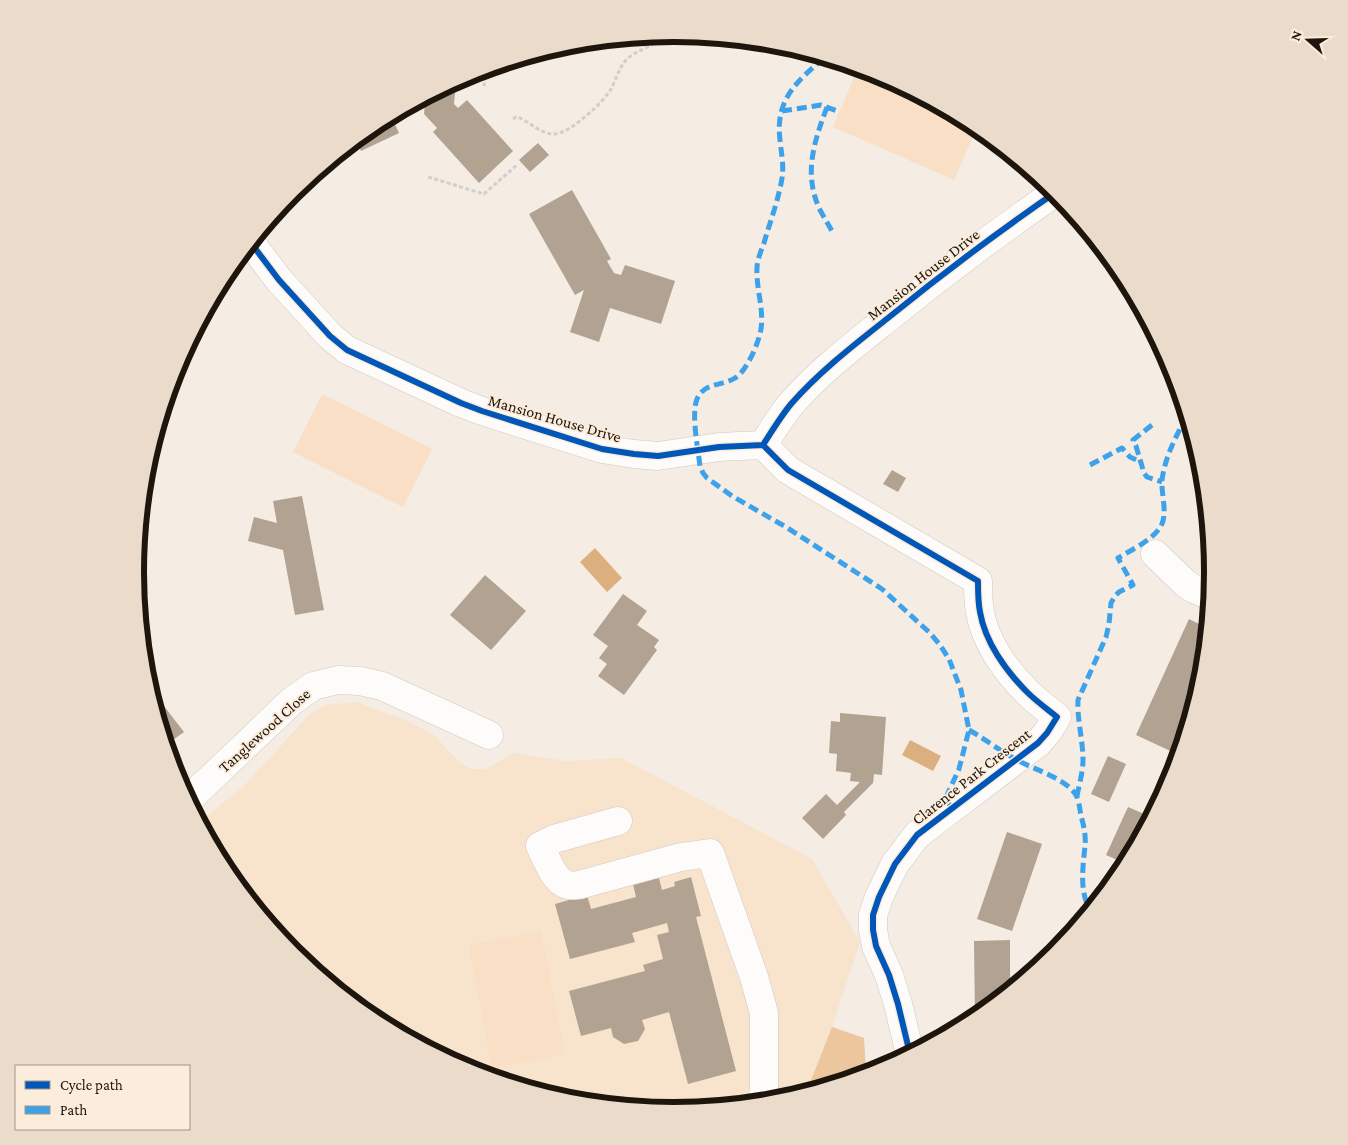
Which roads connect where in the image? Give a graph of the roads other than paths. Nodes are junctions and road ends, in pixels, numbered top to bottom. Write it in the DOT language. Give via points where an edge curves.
graph roads {
  1 [pos="1048,197"];
  2 [pos="255,249"];
  3 [pos="763,445"];
  4 [pos="1155,554"];
  5 [pos="1203,593"];
  6 [pos="489,734"];
  7 [pos="193,795"];
  8 [pos="618,821"];
  9 [pos="908,1048"];
  10 [pos="763,1094"];
  1 -- 3 [label="street, Mansion House Drive" via="845,352 790,405"];
  2 -- 3 [label="street, Mansion House Drive" via="279,280 347,350 461,403 602,449 634,454 658,456 719,447"];
  3 -- 9 [label="street, Clarence Park Crescent" via="788,470 978,581 979,612 993,647 1028,692 1057,717 1038,743 917,835 896,864 879,898 873,915 876,946 889,975"];
  4 -- 5 [label="street" via="1185,583"];
  6 -- 7 [label="street, Tanglewood Close" via="382,686 338,680 313,686 292,701"];
  8 -- 10 [label="street" via="540,846 557,877 571,886 680,857 710,853 764,1013"];
}
